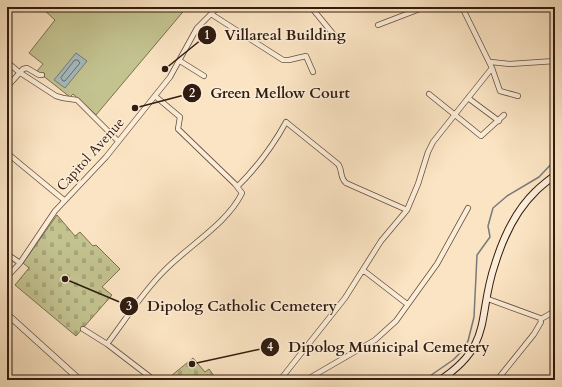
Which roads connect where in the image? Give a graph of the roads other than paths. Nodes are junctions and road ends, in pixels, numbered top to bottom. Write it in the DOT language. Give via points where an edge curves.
graph roads {
  1 [pos="218,7"];
  2 [pos="311,7"];
  3 [pos="424,7"];
  4 [pos="462,7"];
  5 [pos="211,14"];
  6 [pos="378,25"];
  7 [pos="334,35"];
  8 [pos="180,61"];
  9 [pos="7,62"];
  10 [pos="491,62"];
  11 [pos="555,62"];
  12 [pos="492,68"];
  13 [pos="19,72"];
  14 [pos="312,72"];
  15 [pos="42,75"];
  16 [pos="204,76"];
  17 [pos="7,87"];
  18 [pos="429,94"];
  19 [pos="155,96"];
  20 [pos="518,96"];
  21 [pos="468,98"];
  22 [pos="454,115"];
  23 [pos="504,115"];
  24 [pos="499,121"];
  25 [pos="118,141"];
  26 [pos="7,153"];
  27 [pos="555,175"];
  28 [pos="238,186"];
  29 [pos="64,200"];
  30 [pos="468,208"];
  31 [pos="407,210"];
  32 [pos="7,254"];
  33 [pos="20,263"];
  34 [pos="363,270"];
  35 [pos="7,277"];
  36 [pos="488,300"];
  37 [pos="407,304"];
  38 [pos="555,311"];
  39 [pos="7,314"];
  40 [pos="541,319"];
  41 [pos="83,329"];
  42 [pos="107,344"];
  43 [pos="80,380"];
  44 [pos="154,380"];
  45 [pos="280,380"];
  46 [pos="306,380"];
  47 [pos="440,380"];
  48 [pos="497,380"];
  1 -- 5 [label="street, Capitol Avenue"];
  2 -- 7 [label="street"];
  3 -- 6 [label="street"];
  4 -- 10 [label="street"];
  5 -- 8 [label="street, Capitol Avenue" via="197,28"];
  5 -- 14 [label="street" via="283,60 306,56"];
  8 -- 16 [label="street"];
  8 -- 19 [label="street, Capitol Avenue"];
  9 -- 13 [label="street"];
  10 -- 11 [label="street"];
  10 -- 12 [label="street"];
  12 -- 20 [label="street" via="500,91"];
  12 -- 21 [label="street"];
  13 -- 15 [label="street" via="27,68"];
  13 -- 17 [label="street"];
  13 -- 25 [label="street" via="56,96 77,100"];
  18 -- 22 [label="street"];
  19 -- 25 [label="street, Capitol Avenue"];
  19 -- 28 [label="street" via="180,117 178,129"];
  21 -- 22 [label="street"];
  21 -- 24 [label="street"];
  22 -- 24 [label="street" via="481,136"];
  22 -- 31 [label="street" via="428,152"];
  23 -- 24 [label="street"];
  25 -- 29 [label="street, Capitol Avenue" via="101,163"];
  26 -- 29 [label="street"];
  27 -- 36 [label="main road" via="525,203 508,231 495,264"];
  28 -- 31 [label="street" via="266,155 286,122 338,164 342,180 346,183"];
  28 -- 42 [label="street" via="242,193 236,204 153,283"];
  29 -- 33 [label="street, Capitol Avenue"];
  30 -- 37 [label="street" via="437,264"];
  31 -- 34 [label="street" via="381,241"];
  32 -- 33 [label="street"];
  33 -- 35 [label="street, Capitol Avenue"];
  34 -- 37 [label="street"];
  34 -- 45 [label="street" via="345,298"];
  36 -- 40 [label="street"];
  36 -- 47 [label="main road" via="473,351"];
  37 -- 46 [label="street" via="385,332"];
  38 -- 40 [label="street"];
  39 -- 43 [label="street"];
  40 -- 48 [label="street" via="534,334"];
  41 -- 42 [label="street"];
  42 -- 44 [label="street"];
}
